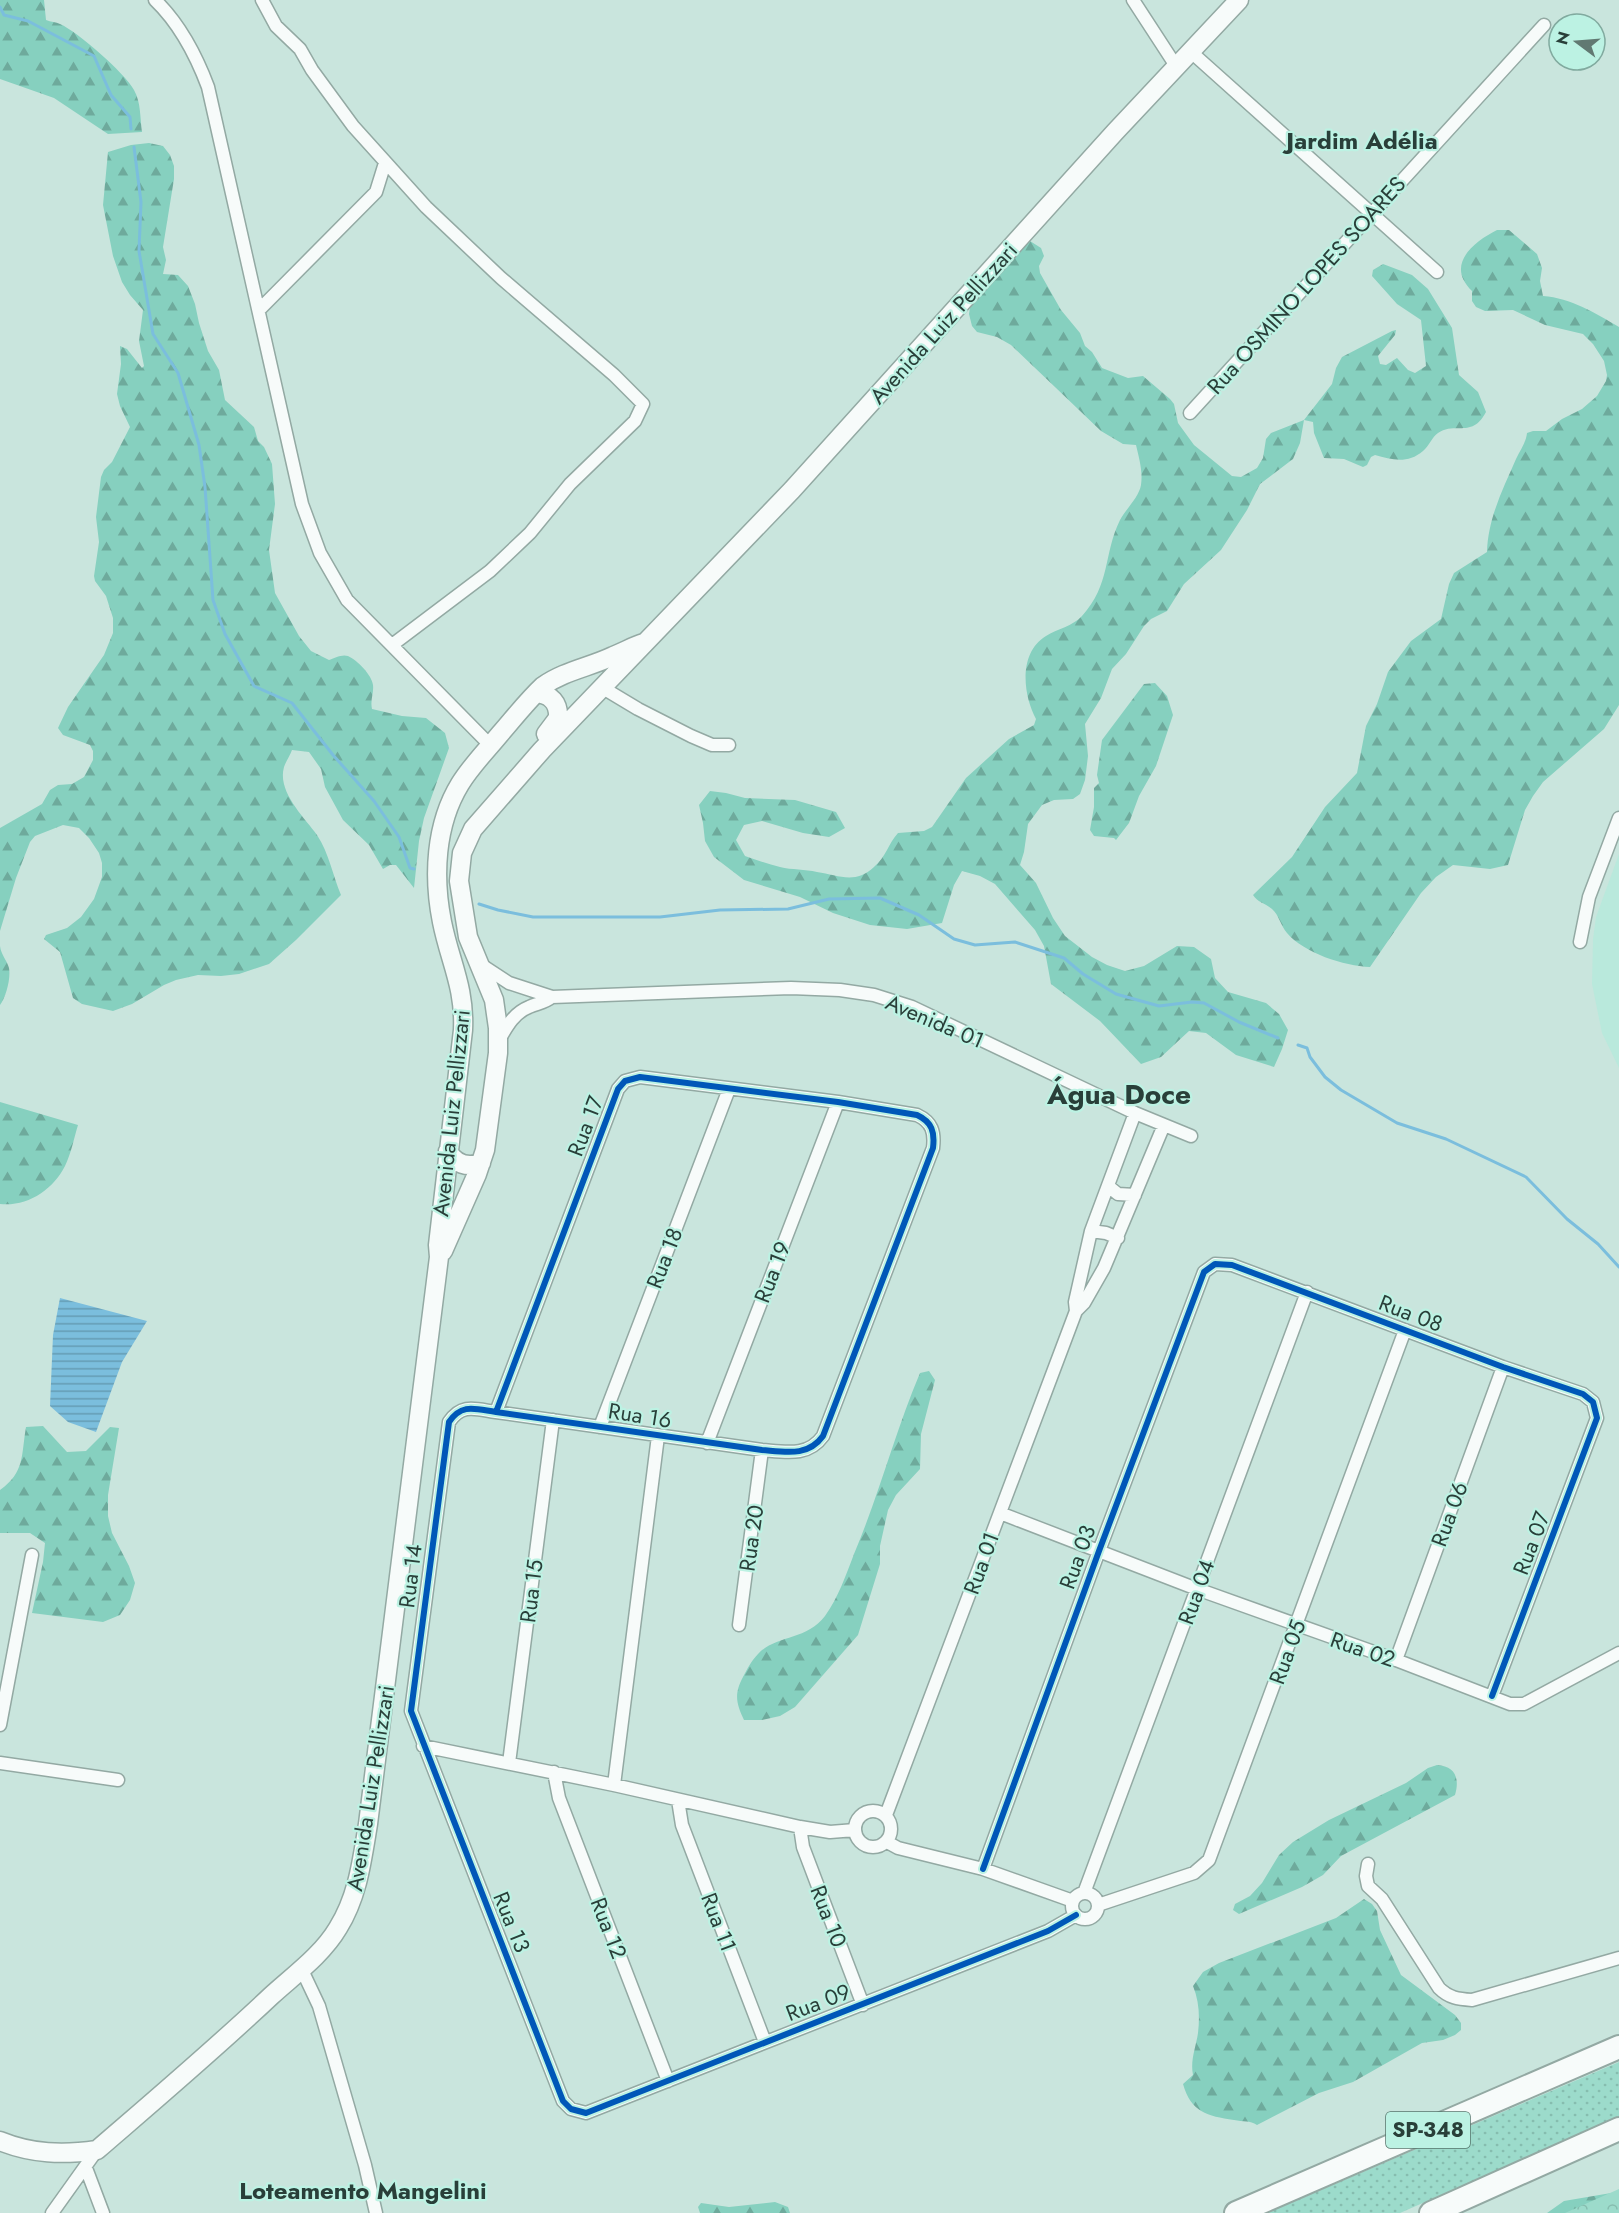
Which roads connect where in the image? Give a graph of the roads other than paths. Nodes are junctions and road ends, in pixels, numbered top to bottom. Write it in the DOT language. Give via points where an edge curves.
graph roads {
  1 [pos="155,0"];
  2 [pos="262,0"];
  3 [pos="1133,0"];
  4 [pos="1239,0"];
  5 [pos="1544,25"];
  6 [pos="1190,51"];
  7 [pos="1176,66"];
  8 [pos="385,163"];
  9 [pos="1371,214"];
  10 [pos="1437,272"];
  11 [pos="259,310"];
  12 [pos="1190,413"];
  13 [pos="644,643"];
  14 [pos="392,645"];
  15 [pos="603,688"];
  16 [pos="536,693"];
  17 [pos="729,745"];
  18 [pos="490,746"];
  19 [pos="542,750"];
  20 [pos="1619,818"];
  21 [pos="1580,942"];
  22 [pos="480,964"];
  23 [pos="552,998"];
  24 [pos="499,1040"];
  25 [pos="729,1089"];
  26 [pos="838,1102"];
  27 [pos="1135,1113"];
  28 [pos="1164,1125"];
  29 [pos="1191,1136"];
  30 [pos="448,1151"];
  31 [pos="482,1163"];
  32 [pos="1108,1186"];
  33 [pos="1135,1196"];
  34 [pos="1091,1231"];
  35 [pos="1118,1238"];
  36 [pos="440,1257"];
  37 [pos="1083,1263"];
  38 [pos="1215,1264"];
  39 [pos="1104,1268"];
  40 [pos="1307,1292"];
  41 [pos="1076,1311"];
  42 [pos="1405,1330"];
  43 [pos="1503,1367"];
  44 [pos="1593,1402"];
  45 [pos="456,1412"];
  46 [pos="496,1412"];
  47 [pos="553,1420"];
  48 [pos="600,1427"];
  49 [pos="658,1436"];
  50 [pos="707,1443"];
  51 [pos="817,1444"];
  52 [pos="762,1450"];
  53 [pos="1000,1512"];
  54 [pos="1099,1551"];
  55 [pos="32,1555"];
  56 [pos="1197,1589"];
  57 [pos="739,1625"];
  58 [pos="1297,1626"];
  59 [pos="1619,1653"];
  60 [pos="1396,1660"];
  61 [pos="1492,1696"];
  62 [pos="0,1725"];
  63 [pos="423,1746"];
  64 [pos="0,1763"];
  65 [pos="509,1763"];
  66 [pos="554,1772"];
  67 [pos="118,1780"];
  68 [pos="614,1785"];
  69 [pos="678,1800"];
  70 [pos="886,1815"];
  71 [pos="801,1827"];
  72 [pos="855,1830"];
  73 [pos="887,1842"];
  74 [pos="1368,1864"];
  75 [pos="983,1869"];
  76 [pos="1084,1893"];
  77 [pos="1073,1901"];
  78 [pos="1098,1905"];
  79 [pos="1076,1915"];
  80 [pos="1619,1958"];
  81 [pos="301,1968"];
  82 [pos="864,2005"];
  83 [pos="765,2042"];
  84 [pos="1619,2047"];
  85 [pos="668,2081"];
  86 [pos="571,2109"];
  87 [pos="1619,2129"];
  88 [pos="0,2141"];
  89 [pos="97,2150"];
  90 [pos="86,2168"];
  91 [pos="1469,2197"];
  92 [pos="52,2213"];
  93 [pos="103,2213"];
  94 [pos="376,2213"];
  95 [pos="1236,2213"];
  96 [pos="1431,2213"];
  97 [pos="1442,2213"];
  1 -- 11 [label="street" via="190,46 208,87"];
  2 -- 8 [label="street" via="276,26 300,49 353,126"];
  3 -- 7 [label="street"];
  4 -- 6 [label="main road, Avenida Luiz Pellizzari"];
  5 -- 9 [label="street, Rua OSMINO LOPES SOARES"];
  6 -- 7 [label="main road, Avenida Luiz Pellizzari"];
  6 -- 9 [label="street"];
  7 -- 13 [label="main road, Avenida Luiz Pellizzari" via="792,490"];
  8 -- 11 [label="street" via="376,192"];
  8 -- 14 [label="street" via="493,271 643,404 635,421 570,484 530,533 490,570"];
  9 -- 10 [label="street"];
  9 -- 12 [label="street, Rua OSMINO LOPES SOARES"];
  11 -- 14 [label="street" via="302,504 313,537 347,600"];
  13 -- 15 [label="main road, Avenida Luiz Pellizzari"];
  13 -- 16 [label="main road, Avenida Luiz Pellizzari" via="557,677"];
  14 -- 18 [label="street"];
  15 -- 17 [label="street" via="691,736 712,745"];
  15 -- 19 [label="main road, Avenida Luiz Pellizzari"];
  16 -- 18 [label="main road, Avenida Luiz Pellizzari"];
  16 -- 19 [label="main road" via="550,697 559,714 543,738"];
  18 -- 30 [label="main road, Avenida Luiz Pellizzari" via="449,804 436,870 442,923 463,1006"];
  19 -- 22 [label="main road, Avenida Luiz Pellizzari" via="482,816 462,853 459,880 466,927"];
  20 -- 21 [label="street" via="1589,897"];
  22 -- 23 [label="street, Avenida 01" via="509,983"];
  22 -- 24 [label="main road, Avenida Luiz Pellizzari" via="494,1000"];
  23 -- 24 [label="street, Avenida 01" via="520,1012"];
  23 -- 27 [label="street, Avenida 01" via="791,988 874,995 912,1007"];
  24 -- 31 [label="main road, Avenida Luiz Pellizzari"];
  25 -- 26 [label="street, Rua 17"];
  25 -- 46 [label="street, Rua 17" via="640,1077 625,1081 618,1089"];
  25 -- 48 [label="street, Rua 18"];
  26 -- 50 [label="street, Rua 19"];
  26 -- 51 [label="street, Rua 17" via="917,1115 932,1126 934,1138"];
  27 -- 28 [label="street, Avenida 01"];
  27 -- 32 [label="street"];
  28 -- 29 [label="street, Avenida 01"];
  28 -- 33 [label="street"];
  30 -- 31 [label="main road" via="460,1164"];
  30 -- 36 [label="main road, Avenida Luiz Pellizzari"];
  31 -- 36 [label="main road, Avenida Luiz Pellizzari"];
  32 -- 33 [label="street" via="1118,1194"];
  32 -- 34 [label="street"];
  33 -- 35 [label="street"];
  34 -- 35 [label="street"];
  34 -- 37 [label="street"];
  35 -- 39 [label="street"];
  36 -- 81 [label="main road, Avenida Luiz Pellizzari" via="358,1882 338,1929"];
  37 -- 39 [label="street"];
  37 -- 41 [label="street"];
  38 -- 40 [label="street, Rua 08" via="1232,1265"];
  38 -- 54 [label="street, Rua 03" via="1204,1272"];
  39 -- 41 [label="street"];
  40 -- 42 [label="street, Rua 08"];
  40 -- 56 [label="street, Rua 04"];
  41 -- 53 [label="street, Rua 01"];
  42 -- 43 [label="street, Rua 08"];
  42 -- 58 [label="street, Rua 05"];
  43 -- 44 [label="street, Rua 08" via="1583,1394"];
  43 -- 60 [label="street, Rua 06"];
  44 -- 61 [label="street, Rua 07" via="1597,1418"];
  45 -- 46 [label="street, Rua 16" via="468,1408"];
  45 -- 63 [label="street, Rua 14" via="448,1422 411,1711"];
  46 -- 47 [label="street, Rua 16"];
  47 -- 48 [label="street, Rua 16"];
  47 -- 65 [label="street, Rua 15"];
  48 -- 49 [label="street, Rua 16"];
  49 -- 50 [label="street, Rua 16"];
  49 -- 68 [label="street, Rua 16"];
  50 -- 52 [label="street, Rua 16"];
  51 -- 52 [label="street, Rua 16" via="796,1453"];
  52 -- 57 [label="street, Rua 20"];
  53 -- 54 [label="street, Rua 02"];
  53 -- 70 [label="street, Rua 01"];
  54 -- 56 [label="street, Rua 02"];
  54 -- 75 [label="street, Rua 03"];
  55 -- 62 [label="street"];
  56 -- 58 [label="street, Rua 02"];
  56 -- 76 [label="street, Rua 04"];
  58 -- 60 [label="street, Rua 02"];
  58 -- 78 [label="street, Rua 05" via="1209,1860 1194,1873"];
  59 -- 61 [label="street, Rua 02" via="1524,1704 1510,1704"];
  60 -- 61 [label="street, Rua 02"];
  63 -- 65 [label="street"];
  63 -- 86 [label="street, Rua 13" via="563,2102"];
  64 -- 67 [label="street"];
  65 -- 66 [label="street"];
  66 -- 68 [label="street"];
  66 -- 85 [label="street, Rua 12" via="559,1798"];
  68 -- 69 [label="street"];
  69 -- 71 [label="street"];
  69 -- 83 [label="street, Rua 11" via="682,1825"];
  70 -- 72 [label="street" via="880,1811 866,1812 856,1822"];
  70 -- 73 [label="street" via="892,1828"];
  71 -- 72 [label="street" via="830,1832"];
  71 -- 82 [label="street, Rua 10" via="803,1847"];
  72 -- 73 [label="street" via="856,1837 867,1846 874,1848"];
  73 -- 75 [label="street"];
  74 -- 80 [label="street" via="1368,1886 1382,1899 1438,1988 1456,1999 1472,2000"];
  75 -- 77 [label="street"];
  76 -- 77 [label="street"];
  76 -- 78 [label="street" via="1094,1896"];
  77 -- 79 [label="street"];
  78 -- 79 [label="street" via="1090,1918"];
  79 -- 82 [label="street, Rua 09" via="1048,1931"];
  81 -- 89 [label="main road, Avenida Luiz Pellizzari" via="221,2045"];
  81 -- 94 [label="street" via="319,2006"];
  82 -- 83 [label="street, Rua 09"];
  83 -- 85 [label="street, Rua 09"];
  84 -- 95 [label="highway, SP-348"];
  85 -- 86 [label="street, Rua 09" via="586,2113"];
  87 -- 91 [label="highway"];
  88 -- 89 [label="main road" via="45,2152"];
  89 -- 90 [label="street"];
  90 -- 92 [label="street"];
  90 -- 93 [label="street"];
  91 -- 96 [label="highway"];
  91 -- 97 [label="highway"];
}
